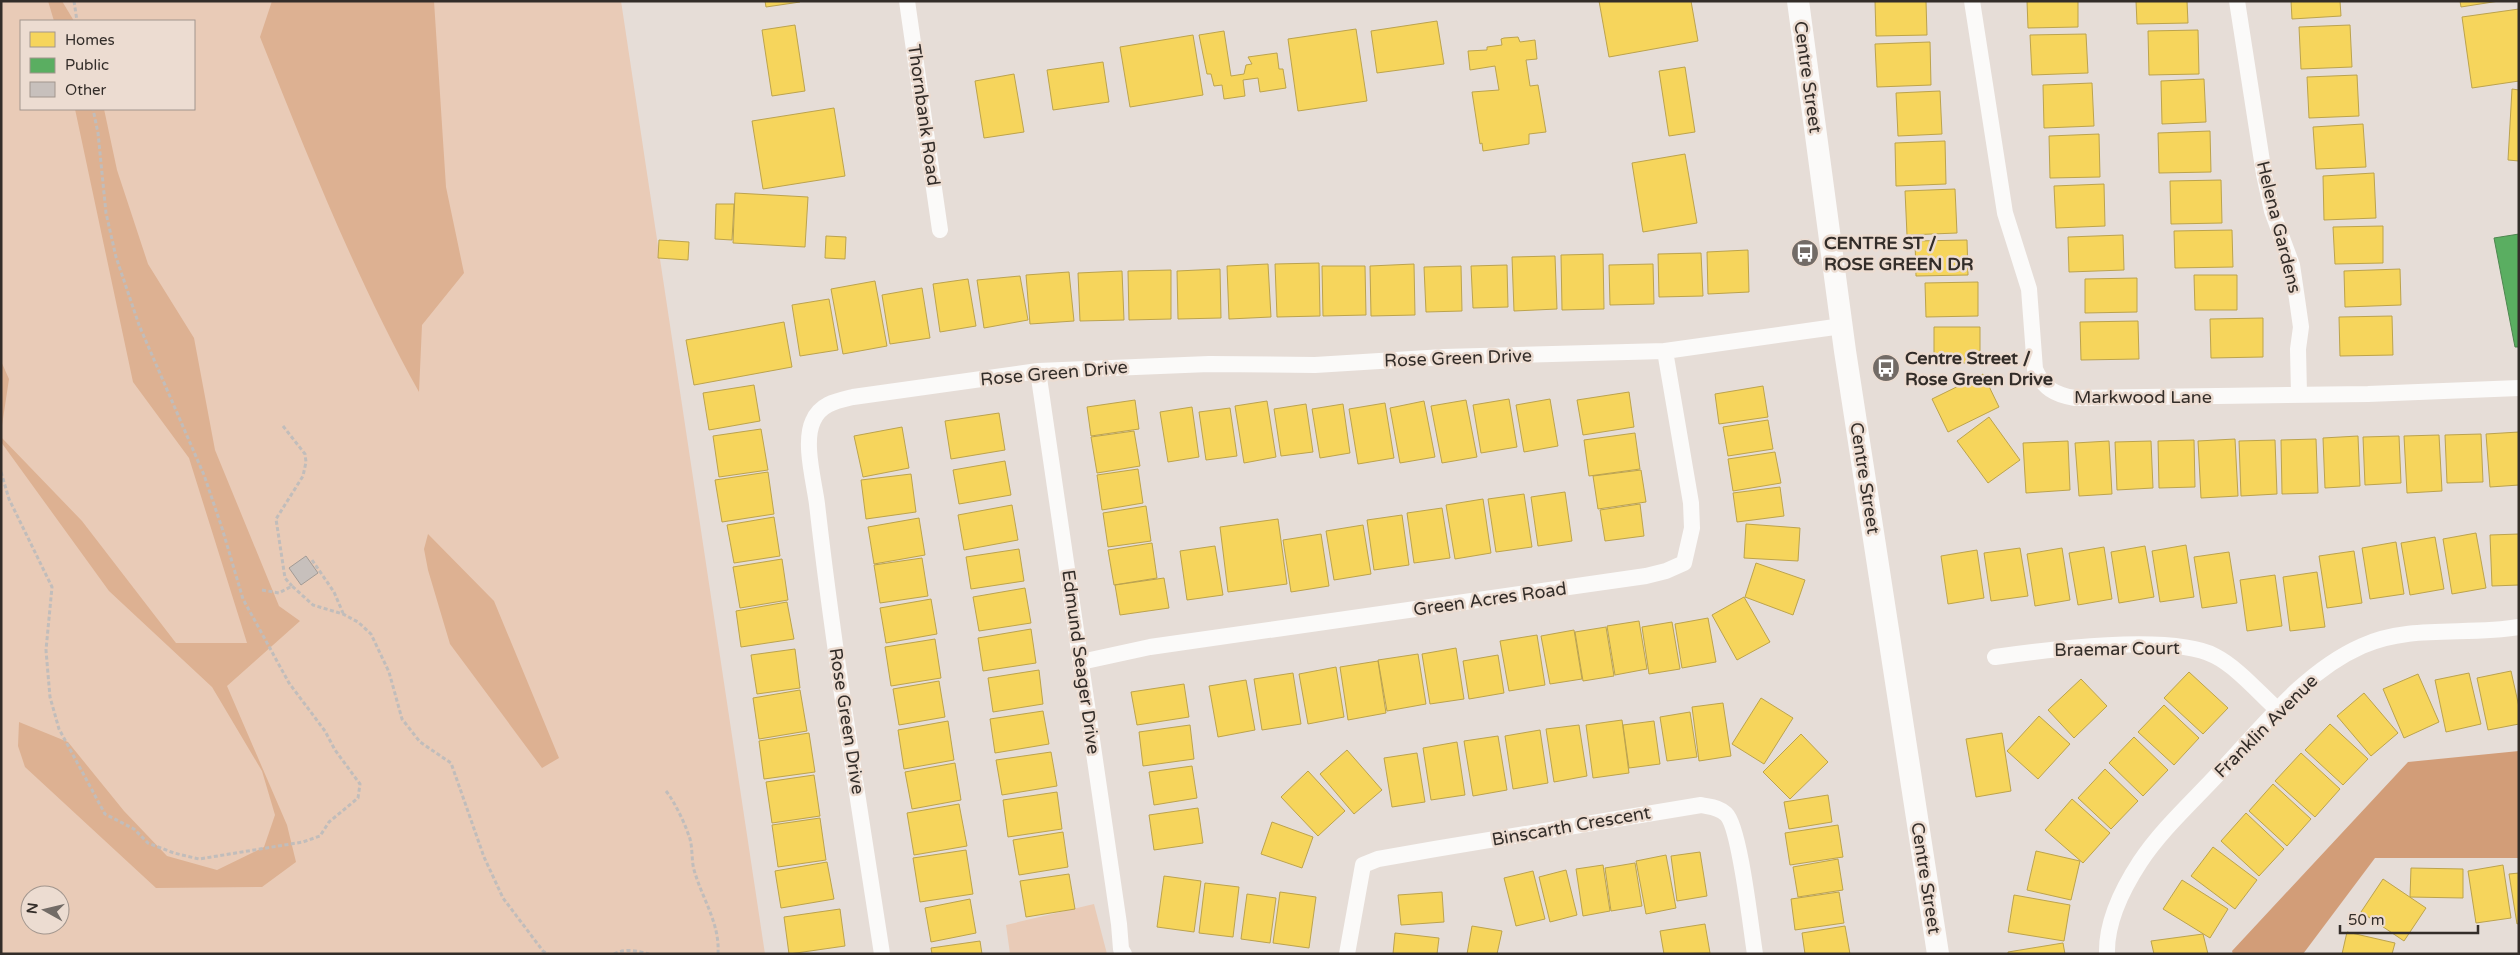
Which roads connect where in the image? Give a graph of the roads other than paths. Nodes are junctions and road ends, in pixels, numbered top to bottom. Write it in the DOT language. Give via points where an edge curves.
graph roads {
  1 [pos="907,1"];
  2 [pos="1798,1"];
  3 [pos="1972,1"];
  4 [pos="2237,1"];
  5 [pos="940,230"];
  6 [pos="1842,326"];
  7 [pos="1665,351"];
  8 [pos="1038,370"];
  9 [pos="2519,388"];
  10 [pos="2299,394"];
  11 [pos="2519,627"];
  12 [pos="1995,657"];
  13 [pos="1081,662"];
  14 [pos="2279,711"];
  15 [pos="882,954"];
  16 [pos="1124,954"];
  17 [pos="1347,954"];
  18 [pos="1755,954"];
  19 [pos="1938,954"];
  20 [pos="2107,954"];
  1 -- 5 [label="street, Thornbank Road"];
  2 -- 6 [label="main road, Centre Street"];
  3 -- 10 [label="street, Markwood Lane" via="2004,213 2029,290 2035,369 2044,386 2061,396 2075,398"];
  4 -- 10 [label="street, Helena Gardens" via="2264,174 2272,211 2292,264 2301,327"];
  6 -- 7 [label="street, Rose Green Drive"];
  6 -- 19 [label="main road, Centre Street"];
  7 -- 8 [label="street, Rose Green Drive" via="1315,365"];
  7 -- 13 [label="street, Green Acres Road" via="1691,503 1692,528 1684,563 1646,576 1150,647"];
  8 -- 13 [label="street, Edmund Seager Drive"];
  8 -- 15 [label="street, Rose Green Drive" via="853,397 827,404 813,421 810,457 822,556"];
  9 -- 10 [label="street, Markwood Lane"];
  11 -- 14 [label="street, Franklin Avenue" via="2496,631 2408,634 2361,646 2326,666"];
  12 -- 14 [label="street, Braemar Court" via="2130,645 2197,649 2216,656"];
  13 -- 16 [label="street, Edmund Seager Drive"];
  14 -- 20 [label="street, Franklin Avenue" via="2175,820 2140,862 2111,924"];
  17 -- 18 [label="street, Binscarth Crescent" via="1363,866 1378,859 1701,805 1717,808 1727,815 1733,830"];
}
